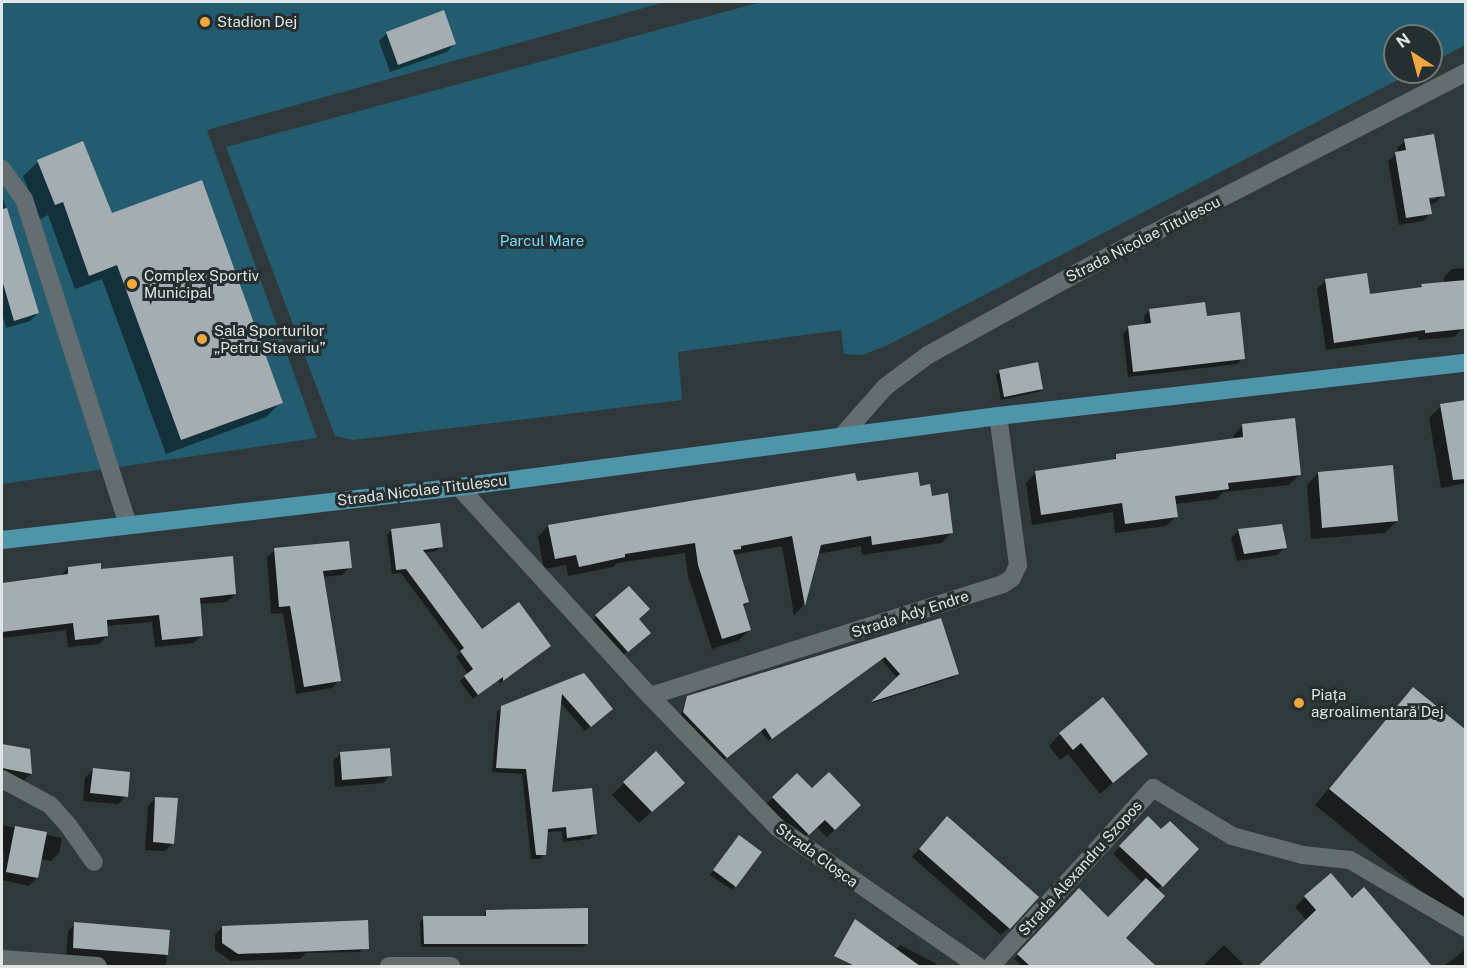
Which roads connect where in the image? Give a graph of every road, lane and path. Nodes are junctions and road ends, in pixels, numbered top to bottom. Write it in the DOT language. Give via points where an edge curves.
graph roads {
  1 [pos="1466,72"];
  2 [pos="2,169"];
  3 [pos="1466,363"];
  4 [pos="998,416"];
  5 [pos="842,436"];
  6 [pos="459,487"];
  7 [pos="128,525"];
  8 [pos="2,540"];
  9 [pos="650,696"];
  10 [pos="2,779"];
  11 [pos="94,862"];
  12 [pos="1466,928"];
  13 [pos="2,959"];
  14 [pos="99,966"];
  15 [pos="388,966"];
  16 [pos="451,966"];
  17 [pos="978,966"];
  18 [pos="991,966"];
  1 -- 5 [label="street, Strada Nicolae Titulescu" via="1099,261 928,355 885,387"];
  2 -- 7 [label="street" via="24,199"];
  3 -- 4 [label="main road, Strada Nicolae Titulescu"];
  4 -- 5 [label="main road, Strada Nicolae Titulescu"];
  4 -- 9 [label="street, Strada Ady Endre" via="1018,565 1012,578"];
  5 -- 6 [label="main road, Strada Nicolae Titulescu"];
  6 -- 7 [label="main road, Strada Nicolae Titulescu"];
  6 -- 9 [label="street, Strada Cloșca"];
  7 -- 8 [label="main road, Strada Nicolae Titulescu"];
  9 -- 17 [label="street, Strada Cloșca" via="777,827"];
  10 -- 11 [label="street" via="50,805"];
  12 -- 18 [label="street, Strada Alexandru Szopos" via="1350,860 1303,855 1232,836 1153,788"];
  13 -- 14 [label="street"];
  15 -- 16 [label="street"];
}
